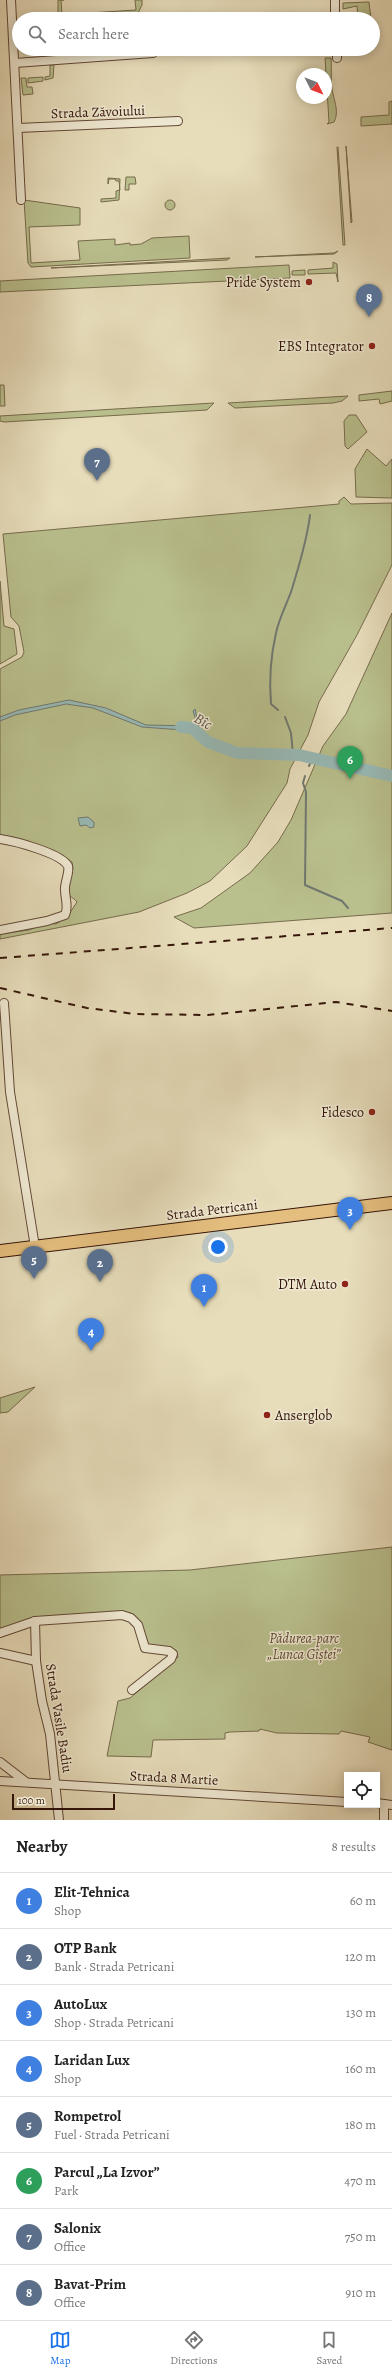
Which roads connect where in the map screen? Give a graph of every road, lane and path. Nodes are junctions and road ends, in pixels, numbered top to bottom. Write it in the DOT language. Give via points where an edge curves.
graph roads {
  1 [pos="11,0"];
  2 [pos="334,0"];
  3 [pos="335,12"];
  4 [pos="12,16"];
  5 [pos="15,56"];
  6 [pos="112,56"];
  7 [pos="15,63"];
  8 [pos="178,122"];
  9 [pos="18,128"];
  10 [pos="21,200"];
  11 [pos="0,839"];
  12 [pos="0,930"];
  13 [pos="4,1003"];
  14 [pos="392,1203"];
  15 [pos="35,1247"];
  16 [pos="0,1252"];
  17 [pos="35,1621"];
  18 [pos="0,1633"];
  19 [pos="0,1653"];
  20 [pos="36,1661"];
  21 [pos="132,1690"];
  22 [pos="0,1762"];
  23 [pos="0,1781"];
  24 [pos="28,1783"];
  25 [pos="57,1784"];
  26 [pos="344,1802"];
  27 [pos="384,1804"];
  28 [pos="59,1820"];
  29 [pos="384,1820"];
  1 -- 4 [label="street"];
  2 -- 3 [label="street"];
  5 -- 7 [label="street"];
  6 -- 7 [label="street"];
  7 -- 9 [label="street"];
  8 -- 9 [label="street, Strada Zăvoiului"];
  9 -- 10 [label="street"];
  11 -- 12 [label="street" via="37,848 66,864 68,870 65,881 65,915"];
  13 -- 15 [label="street" via="10,1092"];
  14 -- 15 [label="main road, Strada Petricani"];
  15 -- 16 [label="main road, Strada Petricani"];
  17 -- 18 [label="street"];
  17 -- 20 [label="street, Strada Vasile Badiu"];
  17 -- 21 [label="street" via="109,1614 131,1618 141,1632 145,1648 169,1651 173,1654 171,1659"];
  19 -- 20 [label="street"];
  20 -- 25 [label="street, Strada Vasile Badiu"];
  22 -- 24 [label="street"];
  23 -- 24 [label="street, Strada 8 Martie"];
  24 -- 25 [label="street, Strada 8 Martie"];
  25 -- 26 [label="street, Strada 8 Martie"];
  25 -- 28 [label="street, Strada Vasile Badiu"];
  27 -- 29 [label="street"];
}
